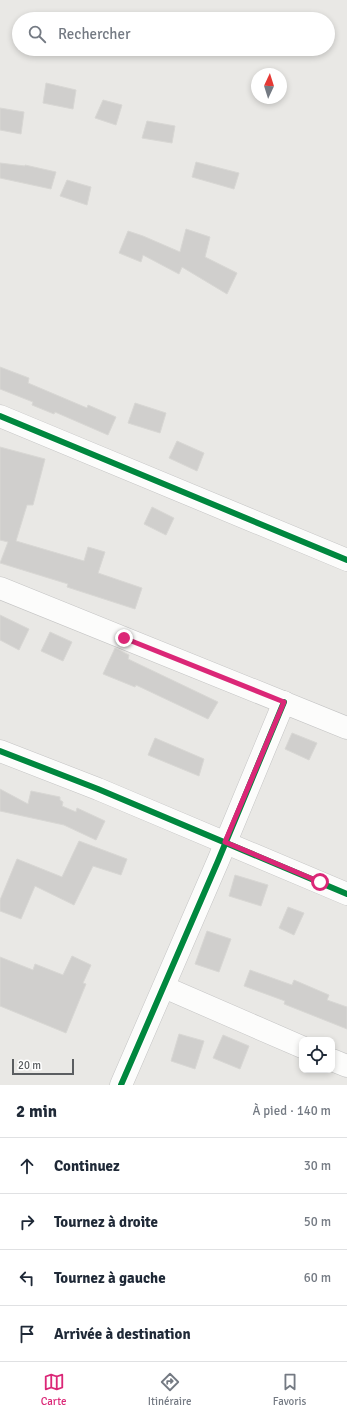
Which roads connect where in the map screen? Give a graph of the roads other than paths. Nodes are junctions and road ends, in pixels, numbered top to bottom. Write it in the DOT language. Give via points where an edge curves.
graph roads {
  1 [pos="0,416"];
  2 [pos="347,560"];
  3 [pos="0,588"];
  4 [pos="284,702"];
  5 [pos="347,728"];
  6 [pos="0,751"];
  7 [pos="225,842"];
  8 [pos="347,894"];
  9 [pos="164,987"];
  10 [pos="299,1046"];
  11 [pos="335,1061"];
  12 [pos="347,1066"];
  13 [pos="121,1085"];
  1 -- 2 [label="street"];
  3 -- 4 [label="street"];
  4 -- 5 [label="street"];
  4 -- 7 [label="street"];
  6 -- 7 [label="street"];
  7 -- 8 [label="street"];
  7 -- 9 [label="street"];
  9 -- 10 [label="street"];
  9 -- 13 [label="street"];
  11 -- 12 [label="street"];
}
